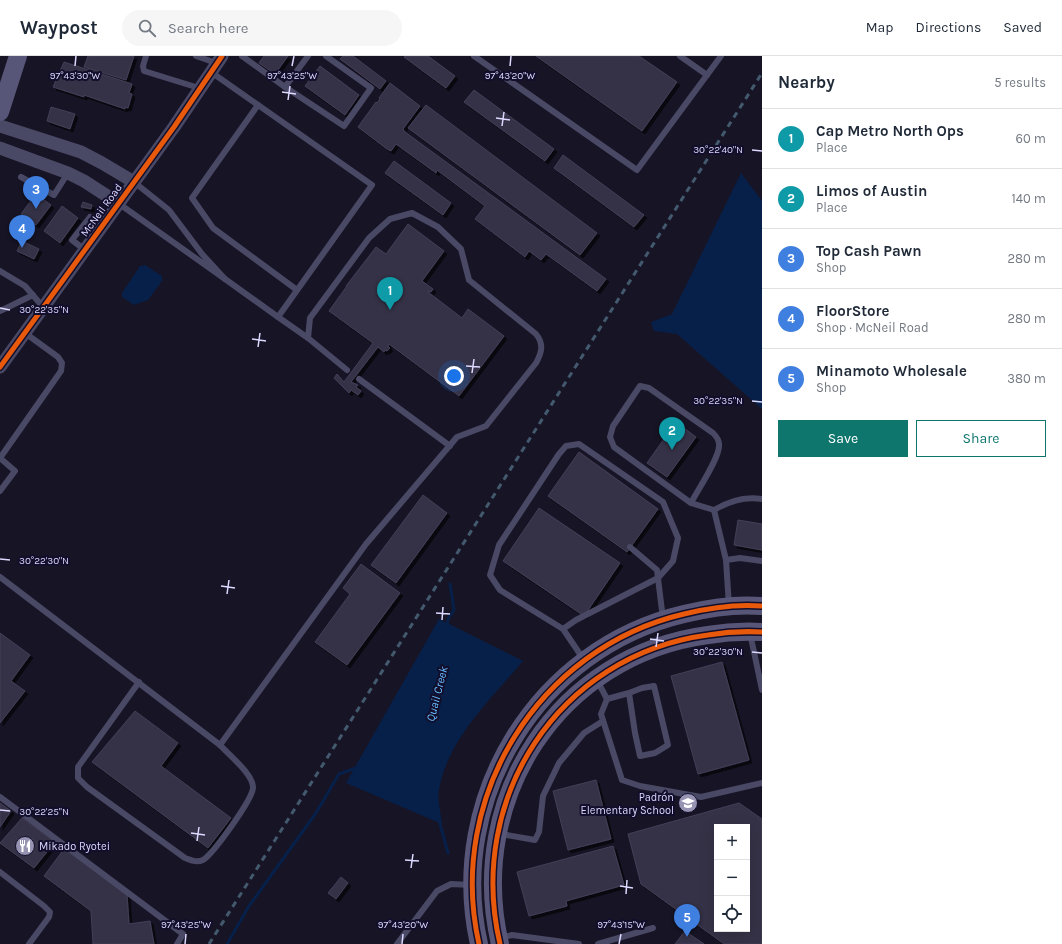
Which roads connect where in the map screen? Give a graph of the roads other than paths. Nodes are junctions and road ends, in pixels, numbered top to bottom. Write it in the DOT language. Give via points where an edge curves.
graph roads {
  1 [pos="18,56"];
  2 [pos="146,56"];
  3 [pos="196,56"];
  4 [pos="242,56"];
  5 [pos="308,56"];
  6 [pos="326,56"];
  7 [pos="474,56"];
  8 [pos="680,56"];
  9 [pos="721,56"];
  10 [pos="216,62"];
  11 [pos="707,75"];
  12 [pos="285,87"];
  13 [pos="199,88"];
  14 [pos="258,104"];
  15 [pos="0,112"];
  16 [pos="0,126"];
  17 [pos="0,148"];
  18 [pos="68,173"];
  19 [pos="21,177"];
  20 [pos="134,182"];
  21 [pos="118,203"];
  22 [pos="0,271"];
  23 [pos="224,279"];
  24 [pos="297,290"];
  25 [pos="33,295"];
  26 [pos="43,307"];
  27 [pos="0,311"];
  28 [pos="278,317"];
  29 [pos="24,333"];
  30 [pos="308,338"];
  31 [pos="0,367"];
  32 [pos="347,370"];
  33 [pos="359,379"];
  34 [pos="450,446"];
  35 [pos="0,458"];
  36 [pos="0,491"];
  37 [pos="762,499"];
  38 [pos="691,503"];
  39 [pos="714,510"];
  40 [pos="630,547"];
  41 [pos="726,560"];
  42 [pos="762,561"];
  43 [pos="0,576"];
  44 [pos="658,578"];
  45 [pos="762,606"];
  46 [pos="729,607"];
  47 [pos="664,619"];
  48 [pos="563,629"];
  49 [pos="756,632"];
  50 [pos="584,661"];
  51 [pos="596,679"];
  52 [pos="139,682"];
  53 [pos="762,690"];
  54 [pos="629,693"];
  55 [pos="607,699"];
  56 [pos="603,721"];
  57 [pos="220,745"];
  58 [pos="762,783"];
  59 [pos="0,797"];
  60 [pos="497,834"];
  61 [pos="0,872"];
  62 [pos="472,885"];
  63 [pos="493,885"];
  64 [pos="654,928"];
  65 [pos="499,941"];
  66 [pos="29,944"];
  67 [pos="177,944"];
  68 [pos="397,944"];
  69 [pos="478,944"];
  70 [pos="579,944"];
  71 [pos="598,944"];
  1 -- 15 [label="main road"];
  2 -- 13 [label="lane" via="144,71"];
  3 -- 10 [label="lane"];
  4 -- 12 [label="lane"];
  5 -- 12 [label="lane"];
  6 -- 12 [label="lane" via="371,88 344,126"];
  7 -- 11 [label="lane" via="637,170"];
  8 -- 11 [label="lane"];
  9 -- 11 [label="lane"];
  10 -- 13 [label="street, McNeil Road"];
  10 -- 14 [label="lane"];
  13 -- 20 [label="street, McNeil Road"];
  14 -- 24 [label="lane" via="192,198 213,228"];
  14 -- 24 [label="lane" via="372,185"];
  16 -- 20 [label="street" via="81,152"];
  17 -- 18 [label="street"];
  18 -- 19 [label="lane" via="54,195"];
  18 -- 21 [label="street"];
  20 -- 21 [label="street, McNeil Road"];
  20 -- 23 [label="lane" via="169,210"];
  21 -- 23 [label="lane"];
  21 -- 26 [label="street, McNeil Road"];
  22 -- 25 [label="lane" via="25,286"];
  23 -- 28 [label="lane"];
  24 -- 28 [label="lane"];
  25 -- 26 [label="lane"];
  25 -- 27 [label="lane"];
  26 -- 29 [label="street, McNeil Road"];
  28 -- 30 [label="lane"];
  29 -- 31 [label="street, McNeil Road"];
  29 -- 35 [label="lane" via="58,357 62,363 61,371"];
  30 -- 32 [label="lane"];
  30 -- 34 [label="lane" via="310,318 369,238 390,219 412,213 438,227 461,249 470,280 536,334 541,340 542,348 536,363 486,426 457,437"];
  33 -- 34 [label="lane"];
  34 -- 57 [label="lane" via="366,544"];
  35 -- 36 [label="lane" via="15,471"];
  37 -- 39 [label="lane" via="743,499 726,503"];
  38 -- 38 [label="lane" via="614,447 610,436 614,426 640,386 649,388 718,438 720,444 716,457"];
  38 -- 39 [label="lane"];
  39 -- 41 [label="lane"];
  40 -- 44 [label="lane" via="657,570"];
  41 -- 42 [label="lane" via="740,558"];
  41 -- 46 [label="lane"];
  43 -- 52 [label="lane"];
  44 -- 47 [label="lane"];
  44 -- 48 [label="lane"];
  44 -- 48 [label="lane" via="673,562 678,538 663,502 579,444 566,446 499,545 490,574 500,590"];
  45 -- 46 [label="main road"];
  46 -- 47 [label="main road" via="710,608"];
  47 -- 50 [label="main road" via="627,634"];
  48 -- 50 [label="lane"];
  49 -- 51 [label="main road" via="732,631 656,646 619,664"];
  49 -- 53 [label="lane"];
  50 -- 51 [label="main road"];
  50 -- 62 [label="main road" via="533,709 494,773 476,833"];
  51 -- 55 [label="lane"];
  51 -- 60 [label="main road" via="565,705 534,742 513,782"];
  52 -- 57 [label="lane"];
  52 -- 57 [label="lane" via="78,767 78,778 185,858 194,861 210,854 249,801 253,788 250,777"];
  54 -- 54 [label="lane" via="640,756 655,753 668,745 654,686"];
  54 -- 55 [label="lane"];
  55 -- 56 [label="lane" via="601,714"];
  56 -- 58 [label="lane" via="622,780 640,786 701,797"];
  56 -- 60 [label="lane" via="584,734 559,763 543,796 539,832 535,840"];
  59 -- 67 [label="lane" via="182,934"];
  60 -- 63 [label="main road"];
  61 -- 66 [label="lane" via="50,912"];
  62 -- 63 [label="main road"];
  62 -- 68 [label="lane" via="451,884 437,891"];
  62 -- 69 [label="main road"];
  63 -- 65 [label="main road"];
  64 -- 71 [label="lane"];
  65 -- 69 [label="main road"];
  65 -- 70 [label="lane" via="512,935"];
}
